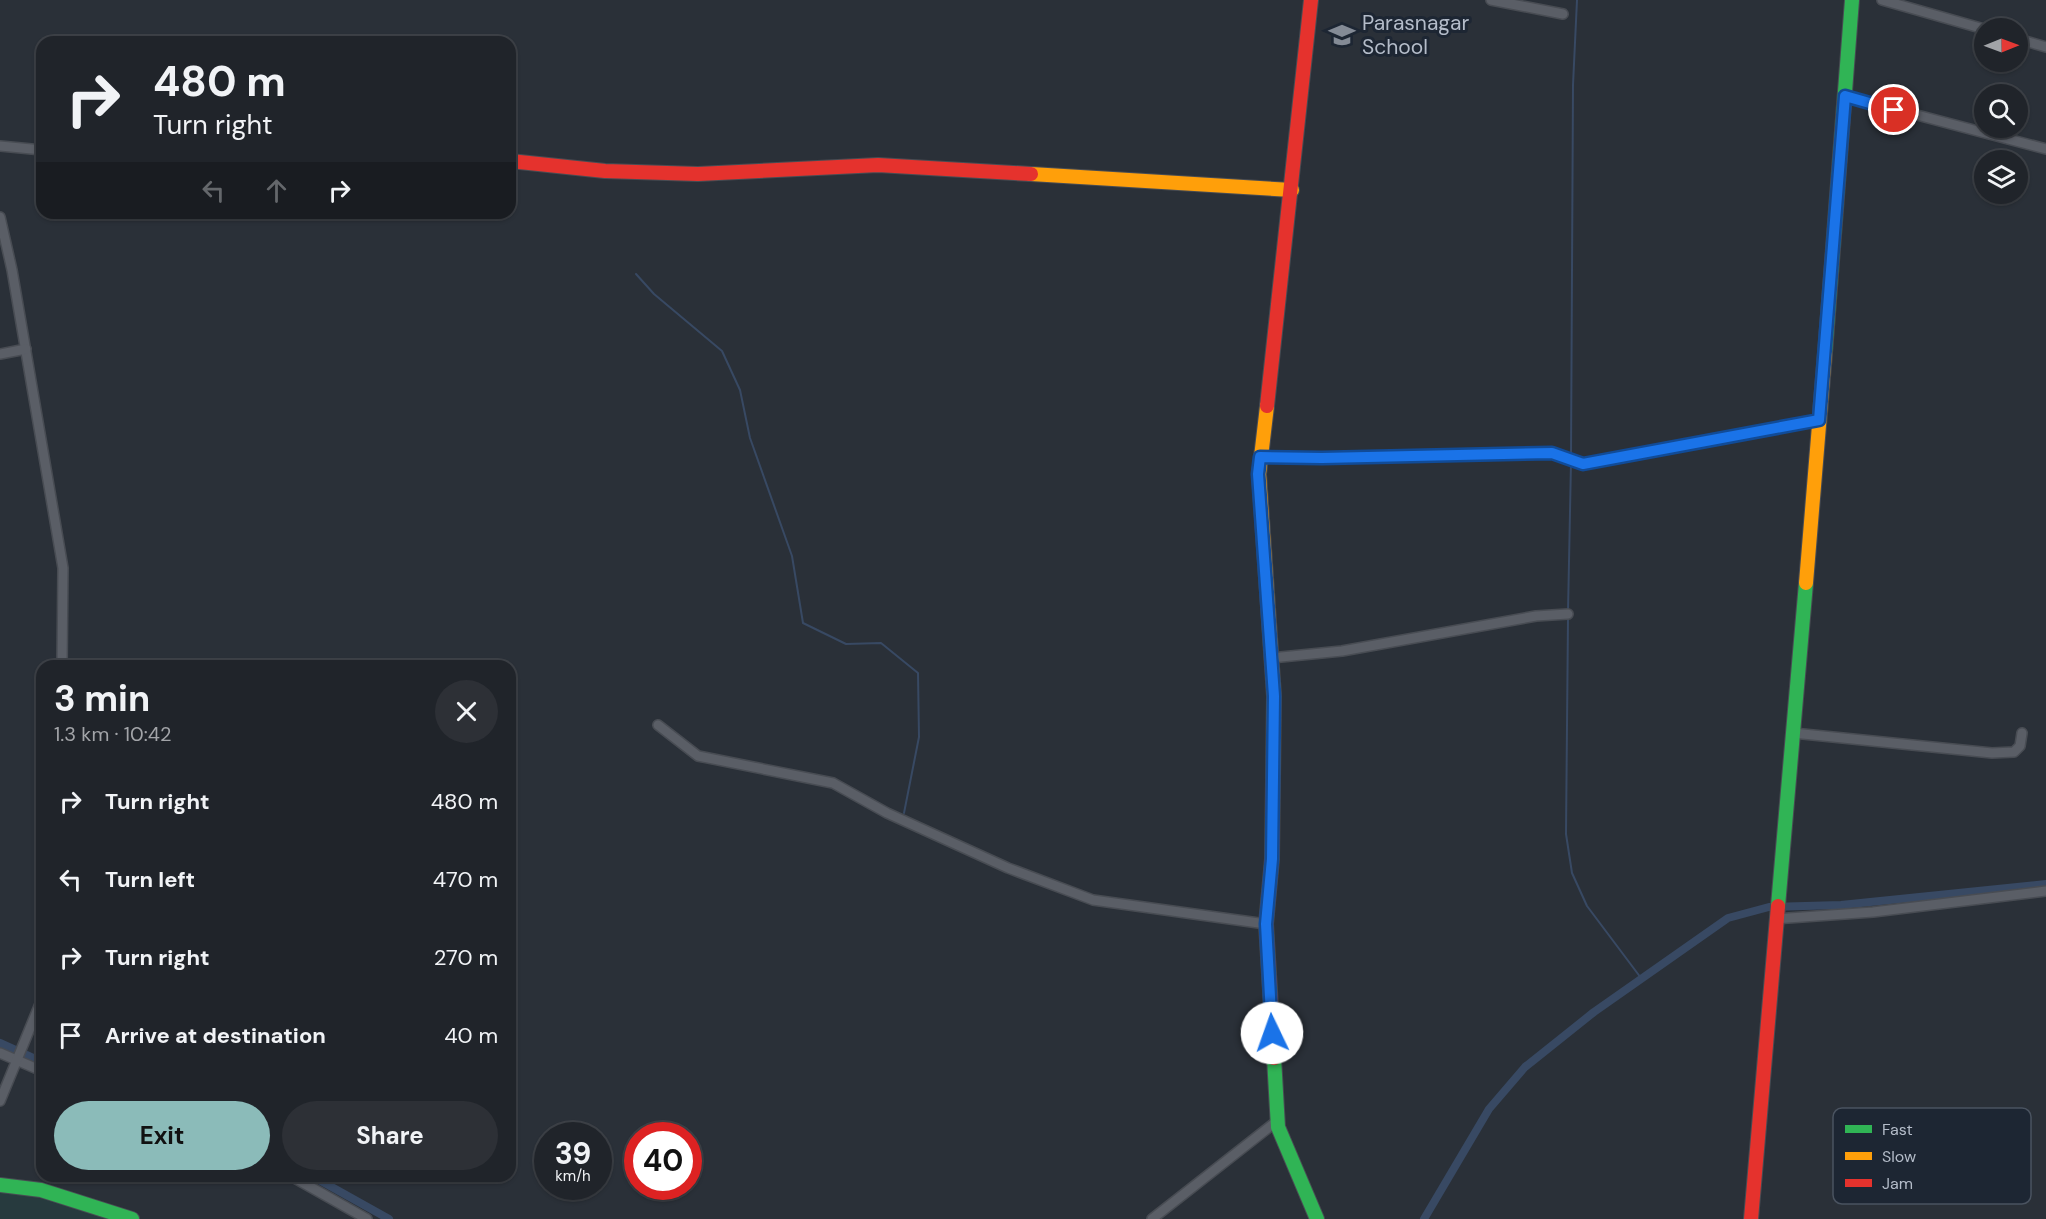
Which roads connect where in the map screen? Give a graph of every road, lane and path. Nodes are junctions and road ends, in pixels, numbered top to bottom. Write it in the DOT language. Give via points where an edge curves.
graph roads {
  1 [pos="1311,0"];
  2 [pos="1491,0"];
  3 [pos="1852,0"];
  4 [pos="1882,0"];
  5 [pos="1563,14"];
  6 [pos="1974,26"];
  7 [pos="2028,42"];
  8 [pos="2046,47"];
  9 [pos="1845,96"];
  10 [pos="0,146"];
  11 [pos="36,149"];
  12 [pos="2046,149"];
  13 [pos="516,162"];
  14 [pos="1292,190"];
  15 [pos="0,217"];
  16 [pos="26,349"];
  17 [pos="0,354"];
  18 [pos="1819,420"];
  19 [pos="1260,457"];
  20 [pos="1568,614"];
  21 [pos="1271,658"];
  22 [pos="62,660"];
  23 [pos="658,725"];
  24 [pos="1792,733"];
  25 [pos="2022,733"];
  26 [pos="2046,891"];
  27 [pos="1776,918"];
  28 [pos="1266,924"];
  29 [pos="36,1013"];
  30 [pos="0,1053"];
  31 [pos="16,1060"];
  32 [pos="36,1068"];
  33 [pos="0,1101"];
  34 [pos="1277,1121"];
  35 [pos="302,1182"];
  36 [pos="0,1185"];
  37 [pos="132,1219"];
  38 [pos="367,1219"];
  39 [pos="1152,1219"];
  40 [pos="1317,1219"];
  41 [pos="1751,1219"];
  1 -- 14 [label="street"];
  2 -- 5 [label="street"];
  3 -- 9 [label="street"];
  4 -- 6 [label="street"];
  7 -- 8 [label="street"];
  9 -- 12 [label="street"];
  9 -- 18 [label="street"];
  10 -- 11 [label="street"];
  13 -- 14 [label="street" via="605,171 698,174 878,165"];
  14 -- 19 [label="street"];
  15 -- 16 [label="street"];
  16 -- 17 [label="street"];
  16 -- 22 [label="street" via="63,568"];
  18 -- 19 [label="street" via="1583,464 1552,453"];
  18 -- 24 [label="street"];
  19 -- 21 [label="street"];
  20 -- 21 [label="street" via="1536,616 1342,651"];
  21 -- 28 [label="street" via="1272,859"];
  23 -- 28 [label="street" via="698,756 833,783 887,813 978,854 1094,900"];
  24 -- 25 [label="street" via="1992,753 2014,752 2020,746"];
  24 -- 27 [label="street"];
  26 -- 27 [label="street" via="1873,912"];
  27 -- 41 [label="street"];
  28 -- 34 [label="street"];
  29 -- 31 [label="street"];
  30 -- 31 [label="street"];
  31 -- 32 [label="street"];
  31 -- 33 [label="street"];
  34 -- 39 [label="street"];
  34 -- 40 [label="street"];
  35 -- 38 [label="street"];
  36 -- 37 [label="street" via="41,1190"];
}
